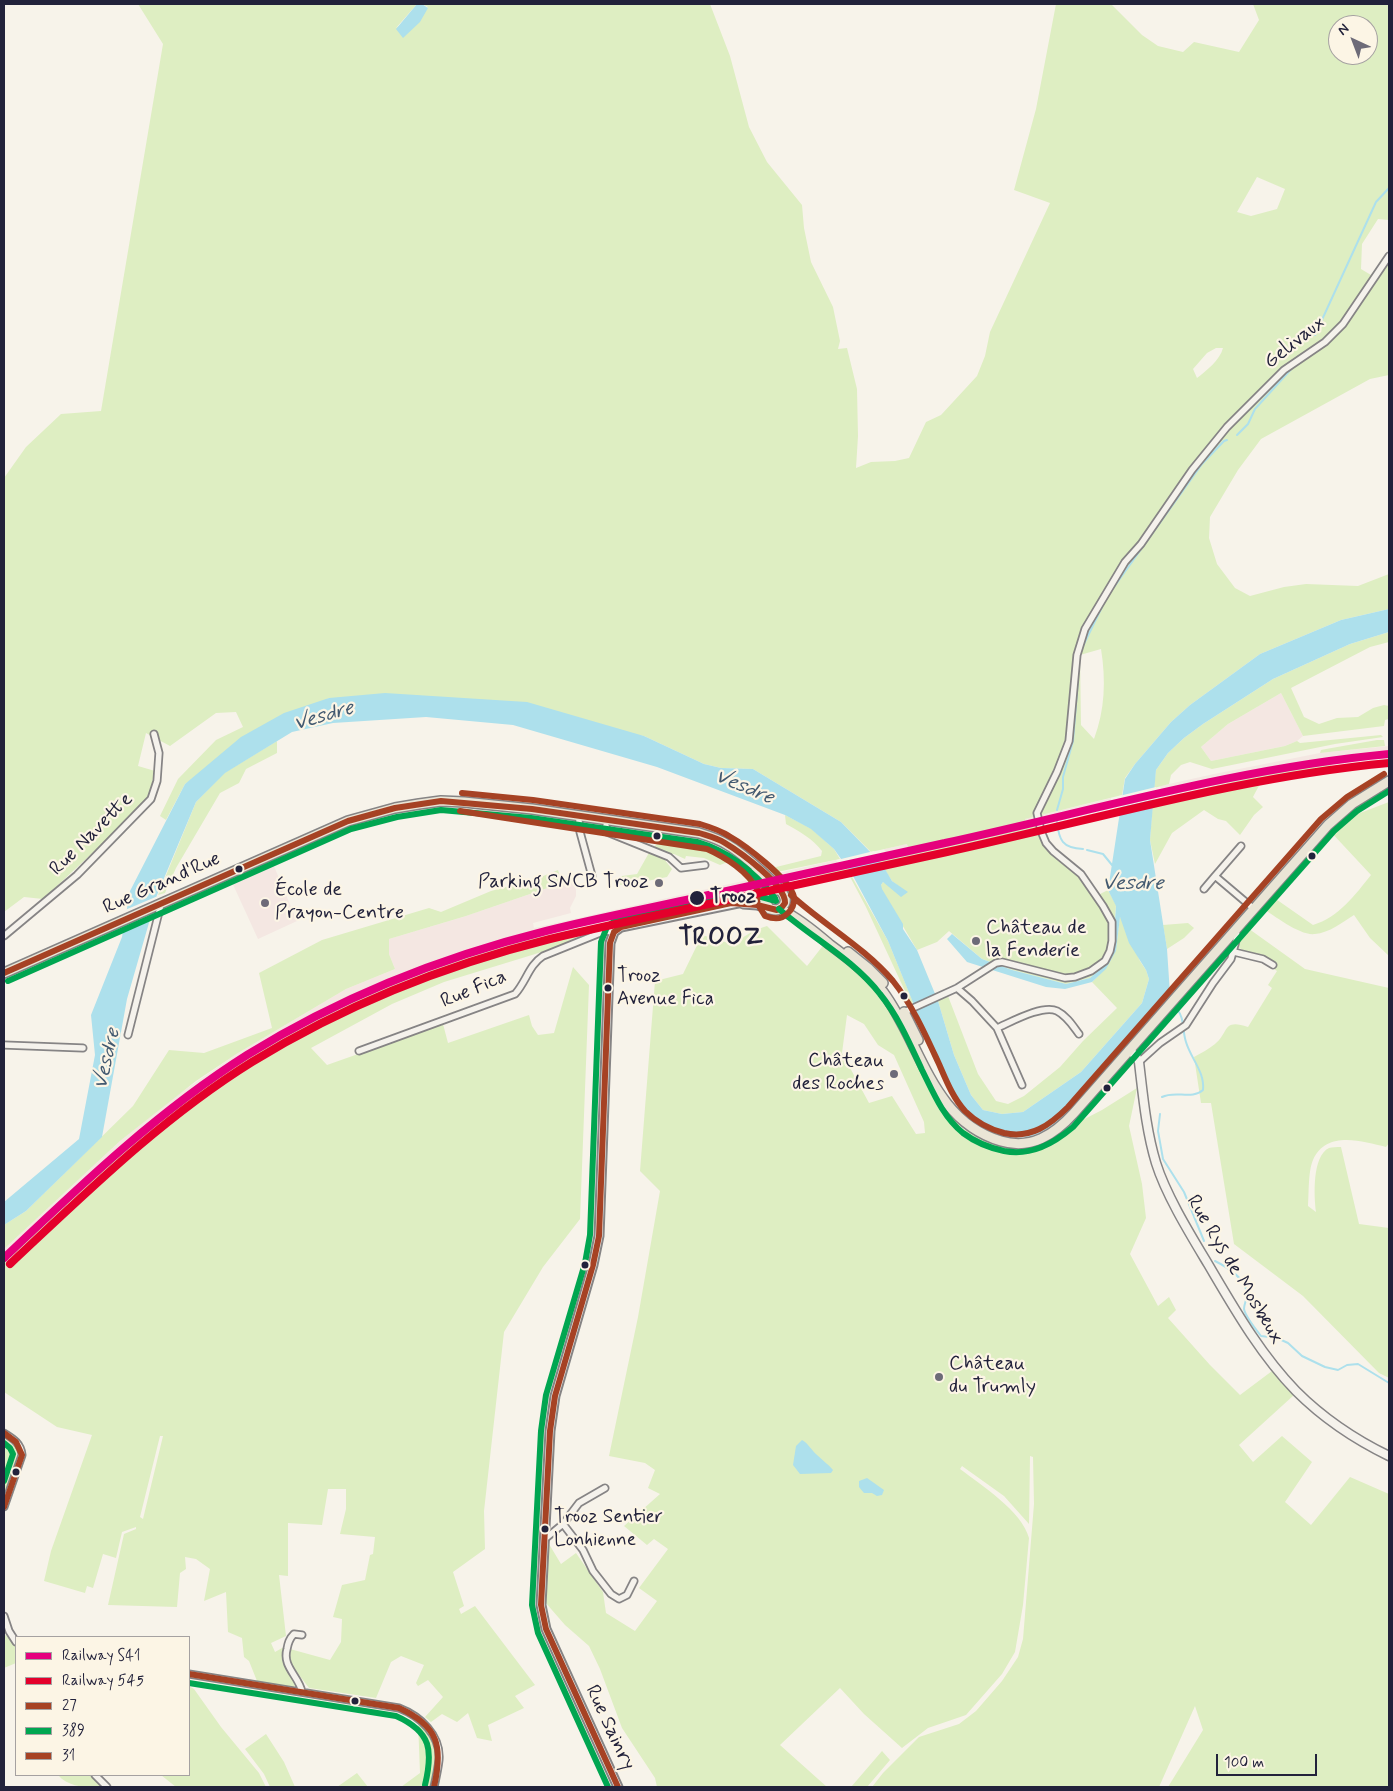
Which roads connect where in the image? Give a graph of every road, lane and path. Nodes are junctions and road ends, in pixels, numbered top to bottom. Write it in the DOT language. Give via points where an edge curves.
graph roads {
  1 [pos="1389,256"];
  2 [pos="154,734"];
  3 [pos="1389,781"];
  4 [pos="510,808"];
  5 [pos="580,821"];
  6 [pos="606,826"];
  7 [pos="1242,846"];
  8 [pos="705,865"];
  9 [pos="592,876"];
  10 [pos="1215,876"];
  11 [pos="1204,889"];
  12 [pos="779,890"];
  13 [pos="766,894"];
  14 [pos="731,903"];
  15 [pos="158,905"];
  16 [pos="783,905"];
  17 [pos="770,909"];
  18 [pos="1254,909"];
  19 [pos="1236,929"];
  20 [pos="614,932"];
  21 [pos="4,936"];
  22 [pos="1234,952"];
  23 [pos="1273,965"];
  24 [pos="4,973"];
  25 [pos="957,988"];
  26 [pos="905,1012"];
  27 [pos="997,1028"];
  28 [pos="1078,1034"];
  29 [pos="128,1035"];
  30 [pos="4,1045"];
  31 [pos="82,1048"];
  32 [pos="1130,1050"];
  33 [pos="359,1051"];
  34 [pos="1139,1062"];
  35 [pos="1022,1085"];
  36 [pos="4,1433"];
  37 [pos="1389,1456"];
  38 [pos="604,1488"];
  39 [pos="4,1507"];
  40 [pos="563,1524"];
  41 [pos="546,1538"];
  42 [pos="634,1581"];
  43 [pos="4,1616"];
  44 [pos="302,1634"];
  45 [pos="15,1641"];
  46 [pos="190,1674"];
  47 [pos="302,1692"];
  48 [pos="96,1776"];
  49 [pos="107,1787"];
  50 [pos="434,1787"];
  51 [pos="618,1787"];
  1 -- 25 [label="street, Gelivaux" via="1343,324 1325,342 1284,370 1227,427 1116,576 1085,629 1077,655 1069,741 1037,813 1046,843 1075,868 1112,922 1110,951 1105,962 1075,978 996,962"];
  2 -- 21 [label="street, Rue Navette" via="159,753 157,781 151,799 77,875"];
  3 -- 18 [label="main road" via="1352,804 1328,825"];
  4 -- 5 [label="main road, Rue Grand'Rue"];
  4 -- 12 [label="main road, Rue Grand'Rue" via="699,833 730,846"];
  4 -- 15 [label="main road, Rue Grand'Rue" via="441,802 368,815"];
  5 -- 6 [label="main road, Rue Grand'Rue"];
  5 -- 9 [label="street"];
  6 -- 8 [label="street" via="607,832 614,836 669,857 681,868"];
  6 -- 13 [label="main road, Rue Grand'Rue" via="711,842 731,852 759,876 766,885"];
  7 -- 10 [label="street"];
  10 -- 11 [label="street"];
  10 -- 18 [label="street"];
  12 -- 13 [label="main road"];
  12 -- 16 [label="main road, Rue Grand'Rue" via="784,895"];
  13 -- 14 [label="street"];
  13 -- 17 [label="main road, Rue Grand'Rue" via="765,903"];
  14 -- 17 [label="street"];
  14 -- 20 [label="street" via="621,926"];
  15 -- 24 [label="main road, Rue Grand'Rue"];
  15 -- 29 [label="street"];
  16 -- 17 [label="main road"];
  16 -- 26 [label="main road" via="868,968"];
  18 -- 19 [label="main road"];
  19 -- 22 [label="street"];
  19 -- 32 [label="main road"];
  20 -- 33 [label="street, Rue Fica" via="605,931 536,960 515,994"];
  20 -- 41 [label="street, Rue Sainry" via="610,943 599,1236 555,1396 550,1432"];
  22 -- 23 [label="street" via="1263,959"];
  22 -- 34 [label="street" via="1184,1026"];
  25 -- 26 [label="street"];
  25 -- 27 [label="street"];
  26 -- 32 [label="main road" via="956,1115 970,1128 1019,1144 1042,1140 1060,1128"];
  27 -- 28 [label="street" via="1042,1009 1055,1010 1069,1020"];
  27 -- 35 [label="street"];
  30 -- 31 [label="street"];
  32 -- 34 [label="main road"];
  34 -- 37 [label="main road, Rue Rys de Mosbeux" via="1145,1116 1156,1163 1194,1241 1246,1327 1274,1366 1311,1405 1349,1433"];
  36 -- 39 [label="street" via="21,1447 22,1455"];
  38 -- 40 [label="street" via="579,1503"];
  40 -- 41 [label="street"];
  40 -- 42 [label="street" via="611,1594 619,1599 627,1595"];
  41 -- 51 [label="street, Rue Sainry" via="541,1605 546,1629"];
  43 -- 45 [label="street"];
  44 -- 47 [label="street" via="294,1634 290,1638 285,1655 288,1668"];
  46 -- 47 [label="street"];
  47 -- 50 [label="street" via="399,1708 420,1719 439,1749"];
  48 -- 49 [label="street"];
}
